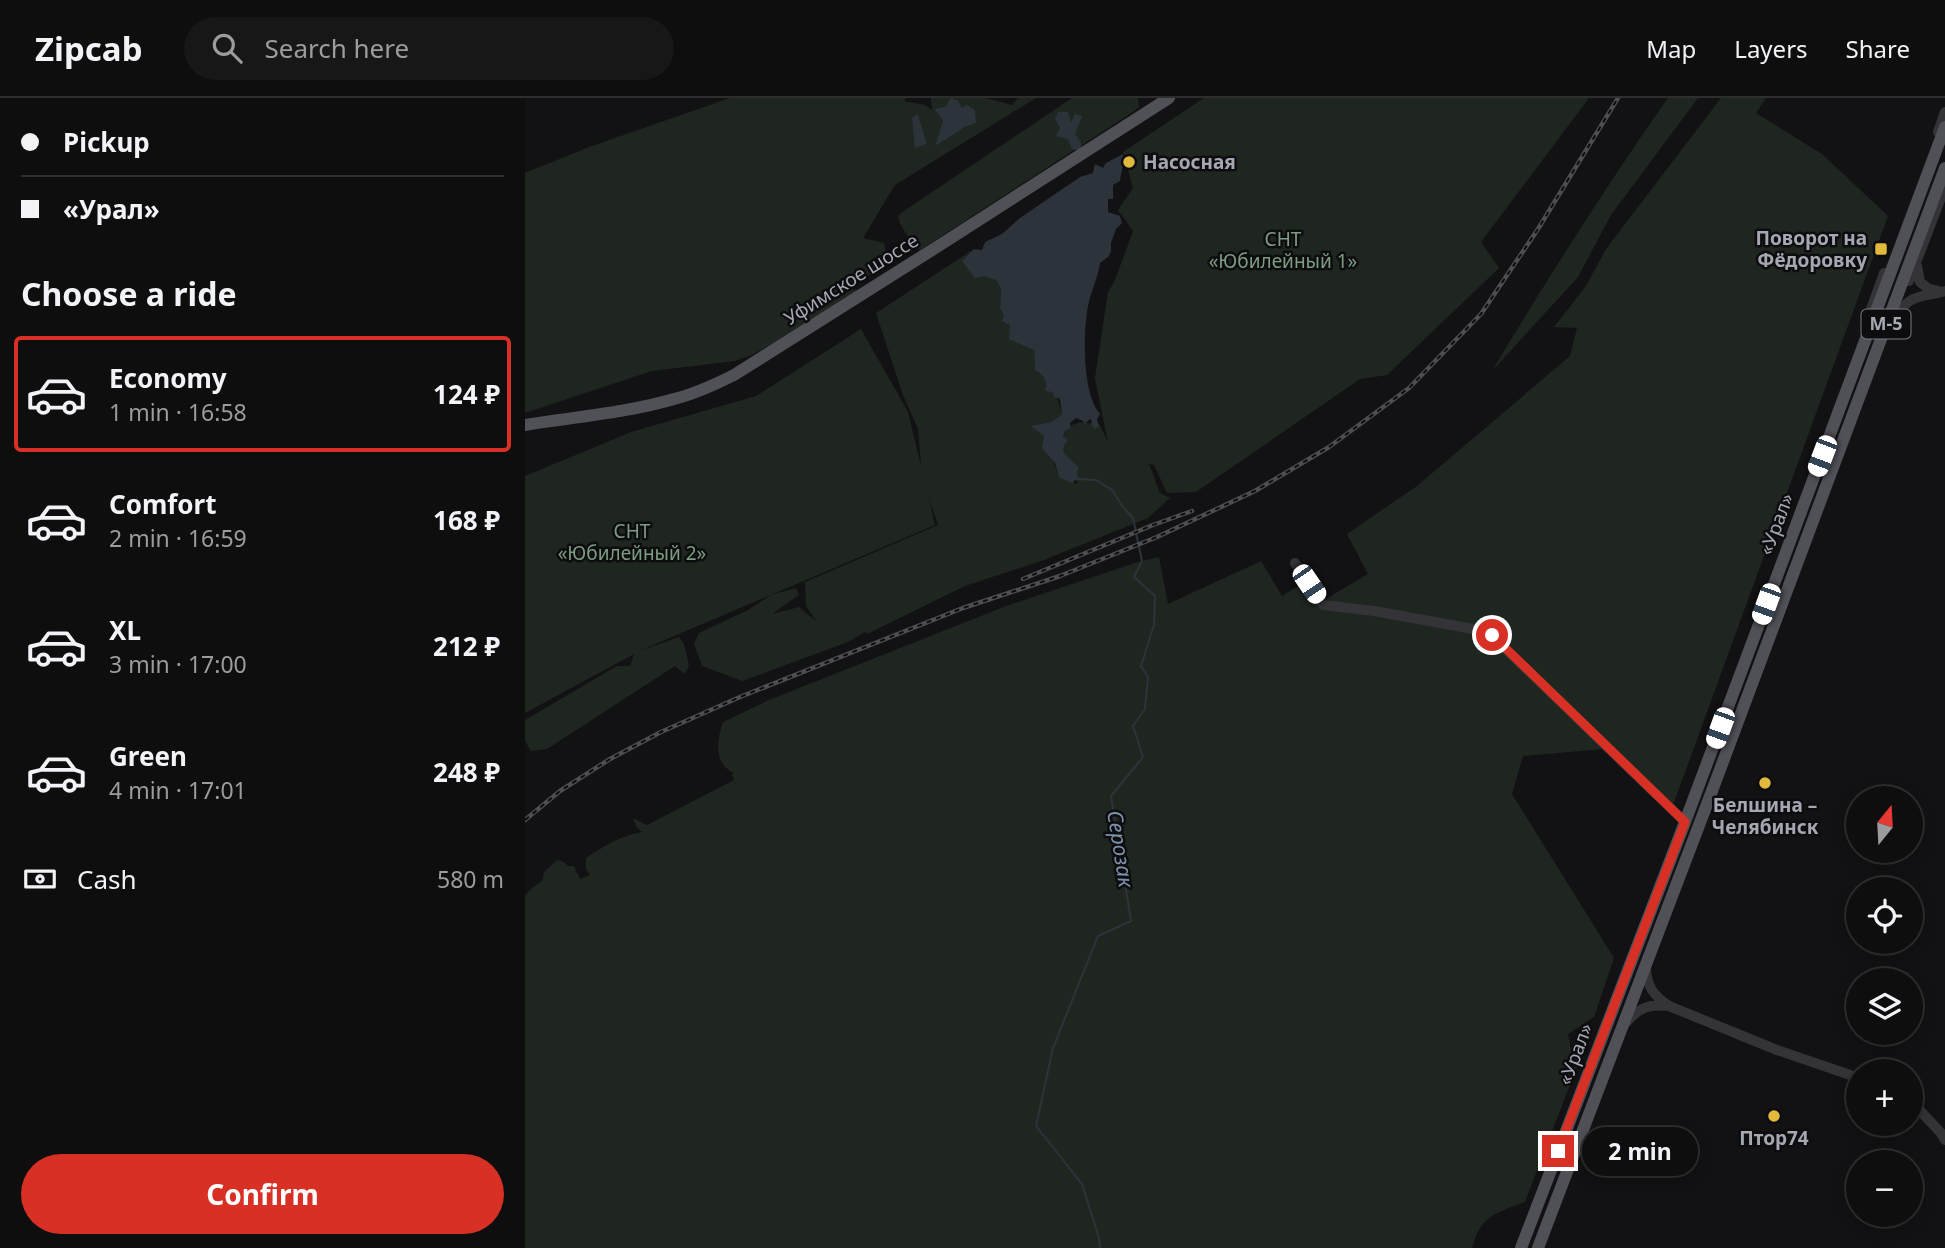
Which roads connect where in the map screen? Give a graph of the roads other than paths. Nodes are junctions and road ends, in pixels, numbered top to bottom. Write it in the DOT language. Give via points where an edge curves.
graph roads {
  1 [pos="1169,98"];
  2 [pos="1945,113"];
  3 [pos="1945,127"];
  4 [pos="1945,168"];
  5 [pos="1945,187"];
  6 [pos="1917,262"];
  7 [pos="1945,290"];
  8 [pos="1893,323"];
  9 [pos="1868,332"];
  10 [pos="525,425"];
  11 [pos="1829,480"];
  12 [pos="1295,563"];
  13 [pos="1685,822"];
  14 [pos="1647,961"];
  15 [pos="1669,1006"];
  16 [pos="1618,1037"];
  17 [pos="1846,1074"];
  18 [pos="1923,1114"];
  19 [pos="1945,1140"];
  20 [pos="1521,1248"];
  21 [pos="1538,1248"];
  1 -- 10 [label="main road, Уфимское шоссе" via="734,375 673,400"];
  2 -- 9 [label="street" via="1873,301"];
  3 -- 9 [label="main road, «Урал» / М-5"];
  4 -- 11 [label="main road, «Урал» / М-5"];
  5 -- 6 [label="street"];
  6 -- 7 [label="street" via="1917,276 1924,286"];
  6 -- 8 [label="street"];
  7 -- 8 [label="street" via="1910,299"];
  8 -- 11 [label="street"];
  9 -- 13 [label="main road, «Урал» / М-5"];
  11 -- 14 [label="main road, «Урал» / М-5"];
  12 -- 13 [label="street" via="1323,605 1492,635"];
  13 -- 20 [label="main road, «Урал» / М-5"];
  14 -- 15 [label="street" via="1649,988"];
  14 -- 16 [label="main road, «Урал» / М-5"];
  15 -- 16 [label="street" via="1645,1006 1628,1020"];
  15 -- 17 [label="street"];
  16 -- 21 [label="main road, «Урал» / М-5"];
  18 -- 19 [label="street"];
}
